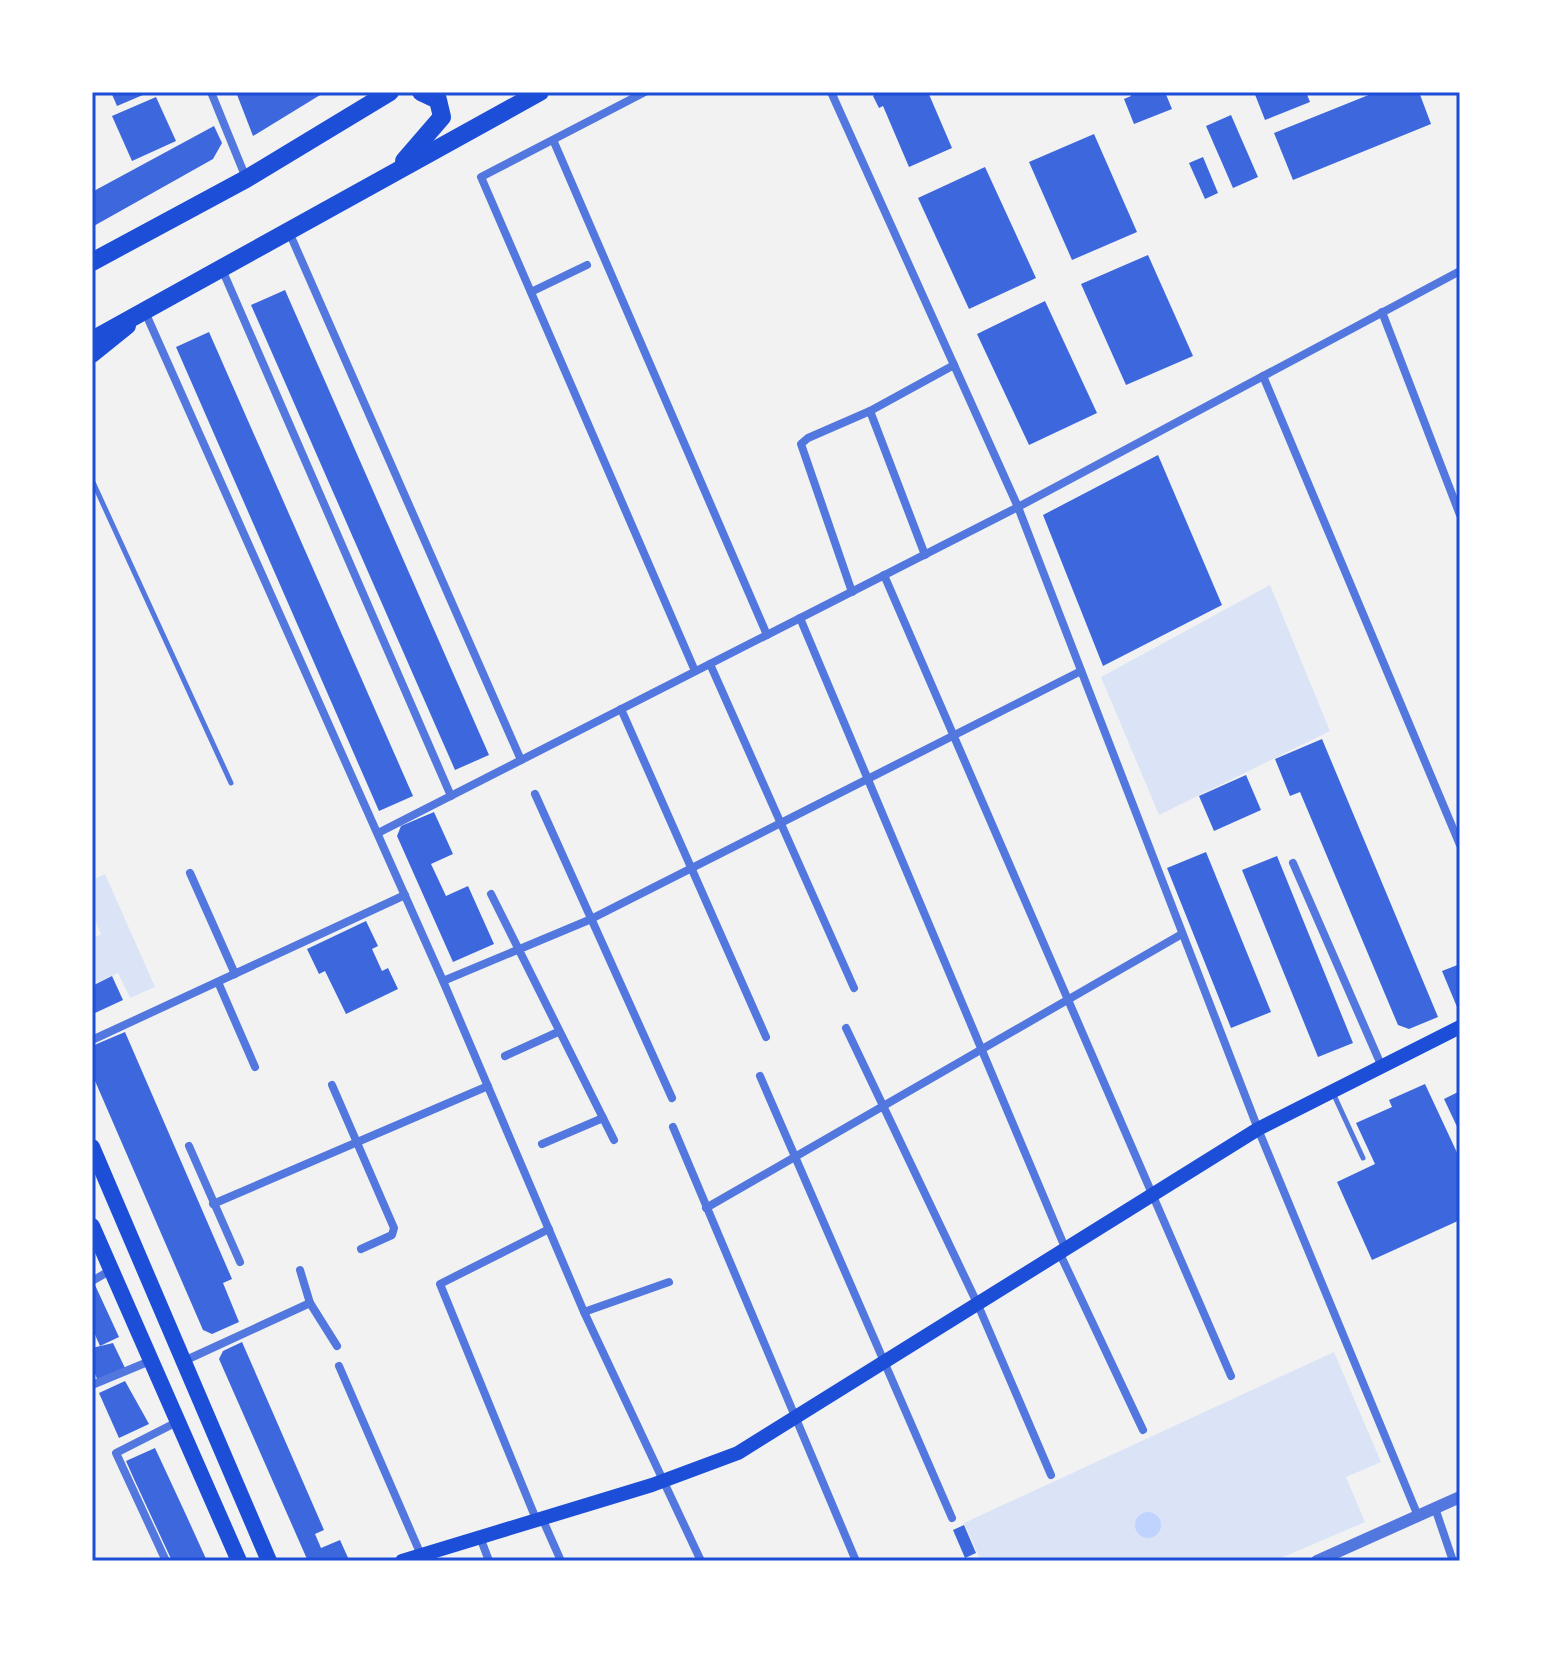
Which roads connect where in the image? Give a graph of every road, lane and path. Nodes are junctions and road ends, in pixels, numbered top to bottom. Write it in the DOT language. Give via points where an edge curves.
graph roads {
  1 [pos="211,92"];
  2 [pos="390,92"];
  3 [pos="419,92"];
  4 [pos="540,92"];
  5 [pos="645,92"];
  6 [pos="831,92"];
  7 [pos="365,106"];
  8 [pos="554,142"];
  9 [pos="391,175"];
  10 [pos="246,179"];
  11 [pos="289,231"];
  12 [pos="92,262"];
  13 [pos="587,265"];
  14 [pos="221,266"];
  15 [pos="1460,271"];
  16 [pos="531,292"];
  17 [pos="145,312"];
  18 [pos="1382,312"];
  19 [pos="92,340"];
  20 [pos="92,355"];
  21 [pos="954,365"];
  22 [pos="1263,376"];
  23 [pos="870,411"];
  24 [pos="92,480"];
  25 [pos="1018,507"];
  26 [pos="1460,515"];
  27 [pos="925,555"];
  28 [pos="884,575"];
  29 [pos="852,592"];
  30 [pos="800,618"];
  31 [pos="767,635"];
  32 [pos="710,664"];
  33 [pos="695,671"];
  34 [pos="1081,671"];
  35 [pos="621,709"];
  36 [pos="953,735"];
  37 [pos="521,760"];
  38 [pos="867,779"];
  39 [pos="231,783"];
  40 [pos="535,794"];
  41 [pos="451,796"];
  42 [pos="778,824"];
  43 [pos="378,833"];
  44 [pos="1460,845"];
  45 [pos="1293,863"];
  46 [pos="693,867"];
  47 [pos="190,873"];
  48 [pos="491,894"];
  49 [pos="405,895"];
  50 [pos="589,920"];
  51 [pos="1182,934"];
  52 [pos="520,950"];
  53 [pos="235,974"];
  54 [pos="443,981"];
  55 [pos="218,982"];
  56 [pos="854,988"];
  57 [pos="1067,1001"];
  58 [pos="1460,1027"];
  59 [pos="846,1028"];
  60 [pos="558,1032"];
  61 [pos="766,1037"];
  62 [pos="92,1040"];
  63 [pos="982,1050"];
  64 [pos="505,1056"];
  65 [pos="255,1067"];
  66 [pos="1382,1067"];
  67 [pos="760,1076"];
  68 [pos="332,1085"];
  69 [pos="488,1086"];
  70 [pos="1332,1092"];
  71 [pos="672,1098"];
  72 [pos="883,1107"];
  73 [pos="603,1118"];
  74 [pos="673,1127"];
  75 [pos="1258,1129"];
  76 [pos="614,1140"];
  77 [pos="356,1143"];
  78 [pos="542,1144"];
  79 [pos="189,1146"];
  80 [pos="92,1147"];
  81 [pos="797,1158"];
  82 [pos="1363,1158"];
  83 [pos="1151,1196"];
  84 [pos="213,1204"];
  85 [pos="706,1208"];
  86 [pos="92,1226"];
  87 [pos="549,1229"];
  88 [pos="361,1249"];
  89 [pos="1063,1252"];
  90 [pos="240,1262"];
  91 [pos="111,1269"];
  92 [pos="300,1270"];
  93 [pos="92,1281"];
  94 [pos="669,1282"];
  95 [pos="310,1303"];
  96 [pos="978,1305"];
  97 [pos="584,1312"];
  98 [pos="337,1346"];
  99 [pos="151,1360"];
  100 [pos="183,1361"];
  101 [pos="887,1362"];
  102 [pos="339,1366"];
  103 [pos="1231,1376"];
  104 [pos="92,1385"];
  105 [pos="794,1420"];
  106 [pos="179,1421"];
  107 [pos="1143,1430"];
  108 [pos="1051,1475"];
  109 [pos="665,1480"];
  110 [pos="1460,1497"];
  111 [pos="1435,1508"];
  112 [pos="1418,1516"];
  113 [pos="539,1518"];
  114 [pos="952,1518"];
  115 [pos="480,1537"];
  116 [pos="421,1555"];
  117 [pos="1344,1555"];
  118 [pos="166,1561"];
  119 [pos="239,1561"];
  120 [pos="269,1561"];
  121 [pos="402,1561"];
  122 [pos="489,1561"];
  123 [pos="561,1561"];
  124 [pos="701,1561"];
  125 [pos="856,1561"];
  126 [pos="1317,1561"];
  127 [pos="1453,1561"];
  1 -- 10 [label="street"];
  2 -- 7 [label="highway"];
  3 -- 7 [label="highway"];
  3 -- 9 [label="highway" via="438,100 442,117"];
  4 -- 9 [label="highway"];
  5 -- 8 [label="street"];
  6 -- 21 [label="street"];
  7 -- 10 [label="highway"];
  8 -- 16 [label="street" via="481,177"];
  8 -- 31 [label="street"];
  9 -- 11 [label="highway"];
  10 -- 12 [label="highway"];
  11 -- 14 [label="highway"];
  11 -- 37 [label="street"];
  13 -- 16 [label="street"];
  14 -- 17 [label="highway"];
  14 -- 41 [label="street"];
  15 -- 18 [label="street"];
  16 -- 33 [label="street"];
  17 -- 19 [label="highway"];
  17 -- 20 [label="main road"];
  17 -- 43 [label="street"];
  18 -- 22 [label="street"];
  18 -- 26 [label="street"];
  21 -- 23 [label="street"];
  21 -- 25 [label="street"];
  22 -- 25 [label="street"];
  22 -- 44 [label="street"];
  23 -- 27 [label="street"];
  23 -- 29 [label="street" via="801,444"];
  24 -- 39 [label="lane"];
  25 -- 27 [label="street"];
  25 -- 34 [label="street"];
  27 -- 28 [label="street"];
  28 -- 29 [label="street"];
  28 -- 36 [label="street"];
  29 -- 30 [label="street"];
  30 -- 31 [label="street"];
  30 -- 38 [label="street"];
  31 -- 32 [label="street"];
  32 -- 33 [label="street"];
  32 -- 42 [label="street"];
  33 -- 35 [label="street"];
  34 -- 36 [label="street"];
  34 -- 51 [label="street"];
  35 -- 37 [label="street"];
  35 -- 46 [label="street"];
  36 -- 38 [label="street"];
  36 -- 57 [label="street"];
  37 -- 41 [label="street"];
  38 -- 42 [label="street"];
  38 -- 63 [label="street"];
  40 -- 50 [label="street"];
  41 -- 43 [label="street"];
  42 -- 46 [label="street"];
  42 -- 56 [label="street"];
  43 -- 49 [label="street"];
  45 -- 66 [label="street"];
  46 -- 50 [label="street"];
  46 -- 61 [label="street"];
  47 -- 53 [label="street"];
  48 -- 52 [label="street"];
  49 -- 53 [label="street"];
  49 -- 54 [label="street"];
  50 -- 52 [label="street"];
  50 -- 71 [label="street"];
  51 -- 57 [label="street"];
  51 -- 75 [label="street"];
  52 -- 54 [label="street"];
  52 -- 60 [label="street"];
  53 -- 55 [label="street"];
  54 -- 69 [label="street"];
  55 -- 62 [label="street"];
  55 -- 65 [label="street"];
  57 -- 63 [label="street"];
  57 -- 83 [label="street"];
  58 -- 66 [label="main road"];
  59 -- 72 [label="street"];
  60 -- 64 [label="street"];
  60 -- 73 [label="street"];
  63 -- 72 [label="street"];
  63 -- 89 [label="street"];
  66 -- 70 [label="main road"];
  67 -- 81 [label="street"];
  68 -- 77 [label="street"];
  69 -- 77 [label="street"];
  69 -- 87 [label="street"];
  70 -- 75 [label="main road"];
  70 -- 82 [label="lane"];
  72 -- 81 [label="street"];
  72 -- 96 [label="street"];
  73 -- 76 [label="street"];
  73 -- 78 [label="street"];
  74 -- 85 [label="street"];
  75 -- 83 [label="main road"];
  75 -- 112 [label="street"];
  77 -- 84 [label="street"];
  77 -- 88 [label="street" via="395,1232"];
  79 -- 84 [label="street"];
  80 -- 100 [label="main road"];
  81 -- 85 [label="street"];
  81 -- 101 [label="street"];
  83 -- 89 [label="main road"];
  83 -- 103 [label="street"];
  84 -- 90 [label="street"];
  85 -- 105 [label="street"];
  86 -- 91 [label="main road"];
  87 -- 97 [label="street"];
  87 -- 113 [label="street" via="440,1284"];
  89 -- 96 [label="main road"];
  89 -- 107 [label="street"];
  91 -- 93 [label="street"];
  91 -- 99 [label="main road"];
  92 -- 95 [label="street"];
  94 -- 97 [label="street"];
  95 -- 98 [label="street"];
  95 -- 100 [label="street"];
  96 -- 101 [label="main road"];
  96 -- 108 [label="street"];
  97 -- 109 [label="street"];
  99 -- 104 [label="street"];
  99 -- 106 [label="main road"];
  100 -- 120 [label="main road"];
  101 -- 105 [label="main road"];
  101 -- 114 [label="street"];
  102 -- 116 [label="street"];
  105 -- 109 [label="main road" via="738,1453"];
  105 -- 125 [label="street"];
  106 -- 118 [label="street" via="116,1453"];
  106 -- 119 [label="main road"];
  109 -- 113 [label="main road"];
  109 -- 124 [label="street"];
  110 -- 111 [label="street"];
  111 -- 112 [label="street"];
  111 -- 127 [label="street"];
  112 -- 117 [label="street"];
  113 -- 115 [label="main road"];
  113 -- 123 [label="street"];
  115 -- 116 [label="main road"];
  115 -- 122 [label="street"];
  116 -- 121 [label="main road"];
  117 -- 126 [label="street"];
}
